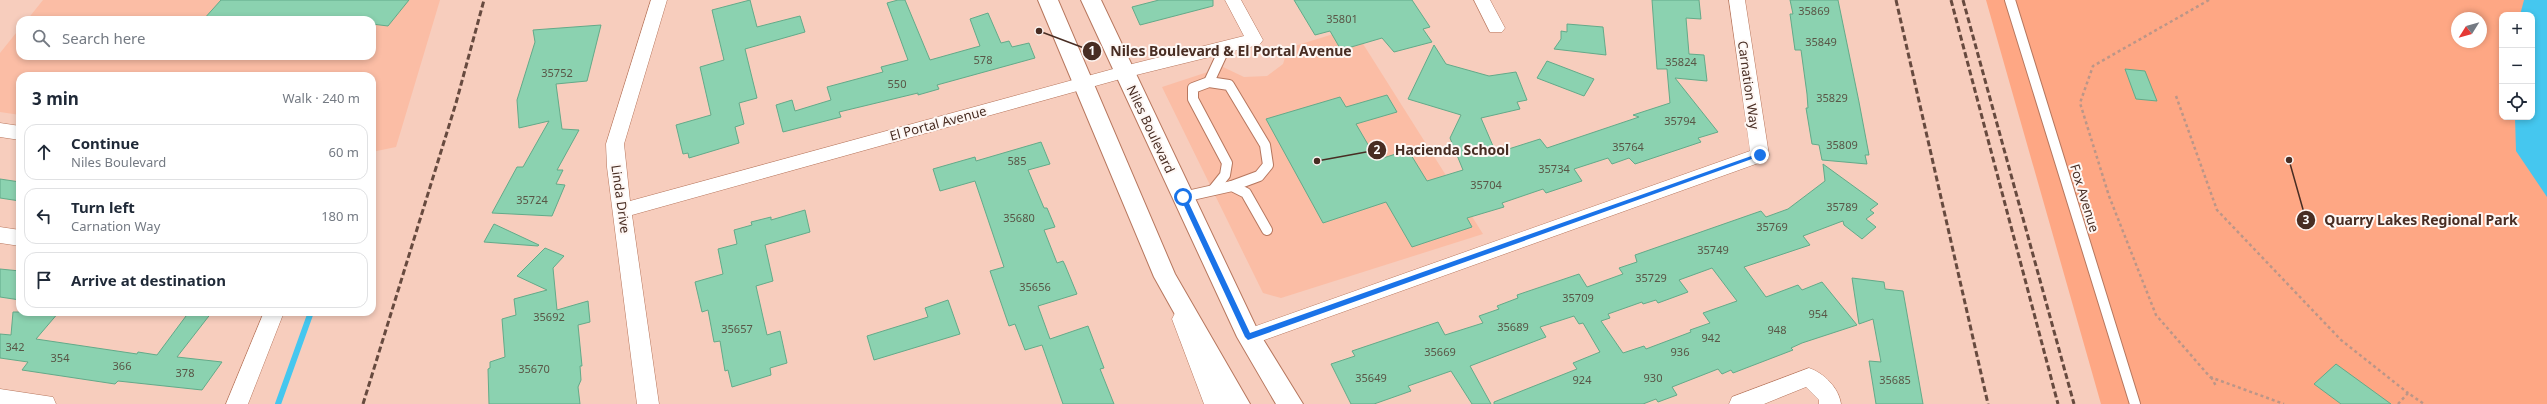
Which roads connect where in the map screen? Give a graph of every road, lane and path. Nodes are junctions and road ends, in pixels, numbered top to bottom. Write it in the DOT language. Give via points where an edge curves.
graph roads {
  1 [pos="659,0"];
  2 [pos="1048,0"];
  3 [pos="1091,0"];
  4 [pos="1233,0"];
  5 [pos="1482,0"];
  6 [pos="1737,0"];
  7 [pos="2010,0"];
  8 [pos="2209,0"];
  9 [pos="1496,28"];
  10 [pos="1218,49"];
  11 [pos="1124,72"];
  12 [pos="1208,82"];
  13 [pos="1084,83"];
  14 [pos="2176,96"];
  15 [pos="0,130"];
  16 [pos="16,132"];
  17 [pos="1232,186"];
  18 [pos="1213,190"];
  19 [pos="1183,197"];
  20 [pos="623,210"];
  21 [pos="1267,230"];
  22 [pos="0,235"];
  23 [pos="16,237"];
  24 [pos="1165,277"];
  25 [pos="272,316"];
  26 [pos="1248,337"];
  27 [pos="2210,377"];
  28 [pos="2216,386"];
  29 [pos="2408,393"];
  30 [pos="0,398"];
  31 [pos="45,404"];
  32 [pos="237,404"];
  33 [pos="648,404"];
  34 [pos="1215,404"];
  35 [pos="1238,404"];
  36 [pos="1291,404"];
  37 [pos="1740,404"];
  38 [pos="1830,404"];
  39 [pos="2135,404"];
  40 [pos="2284,404"];
  41 [pos="2398,404"];
  42 [pos="2424,404"];
  1 -- 20 [label="street, Linda Drive" via="615,144"];
  2 -- 13 [label="main road"];
  3 -- 11 [label="main road, Niles Boulevard"];
  4 -- 10 [label="street, El Portal Avenue" via="1254,40"];
  5 -- 9 [label="street"];
  6 -- 26 [label="street, Carnation Way" via="1760,155"];
  7 -- 39 [label="lane, Fox Avenue"];
  8 -- 27 [label="path" via="2093,66 2080,103 2109,196 2156,315"];
  10 -- 11 [label="street, El Portal Avenue"];
  10 -- 12 [label="lane" via="1222,54"];
  11 -- 13 [label="street, El Portal Avenue"];
  11 -- 19 [label="main road, Niles Boulevard"];
  12 -- 17 [label="lane" via="1229,85 1265,146 1268,165 1259,176"];
  12 -- 18 [label="lane" via="1193,88 1194,99 1227,163 1225,175"];
  13 -- 20 [label="street, El Portal Avenue"];
  13 -- 24 [label="main road"];
  14 -- 29 [label="path" via="2217,210 2341,340"];
  15 -- 16 [label="street"];
  17 -- 18 [label="lane"];
  17 -- 21 [label="lane" via="1246,193"];
  18 -- 19 [label="lane"];
  19 -- 26 [label="main road, Niles Boulevard"];
  20 -- 33 [label="street, Linda Drive"];
  22 -- 23 [label="street"];
  24 -- 34 [label="street"];
  24 -- 35 [label="main road"];
  25 -- 32 [label="street"];
  26 -- 36 [label="main road, Niles Boulevard"];
  27 -- 28 [label="path"];
  27 -- 40 [label="path"];
  29 -- 41 [label="path"];
  29 -- 42 [label="path"];
  30 -- 31 [label="street"];
  37 -- 38 [label="street" via="1809,377 1829,396"];
}
